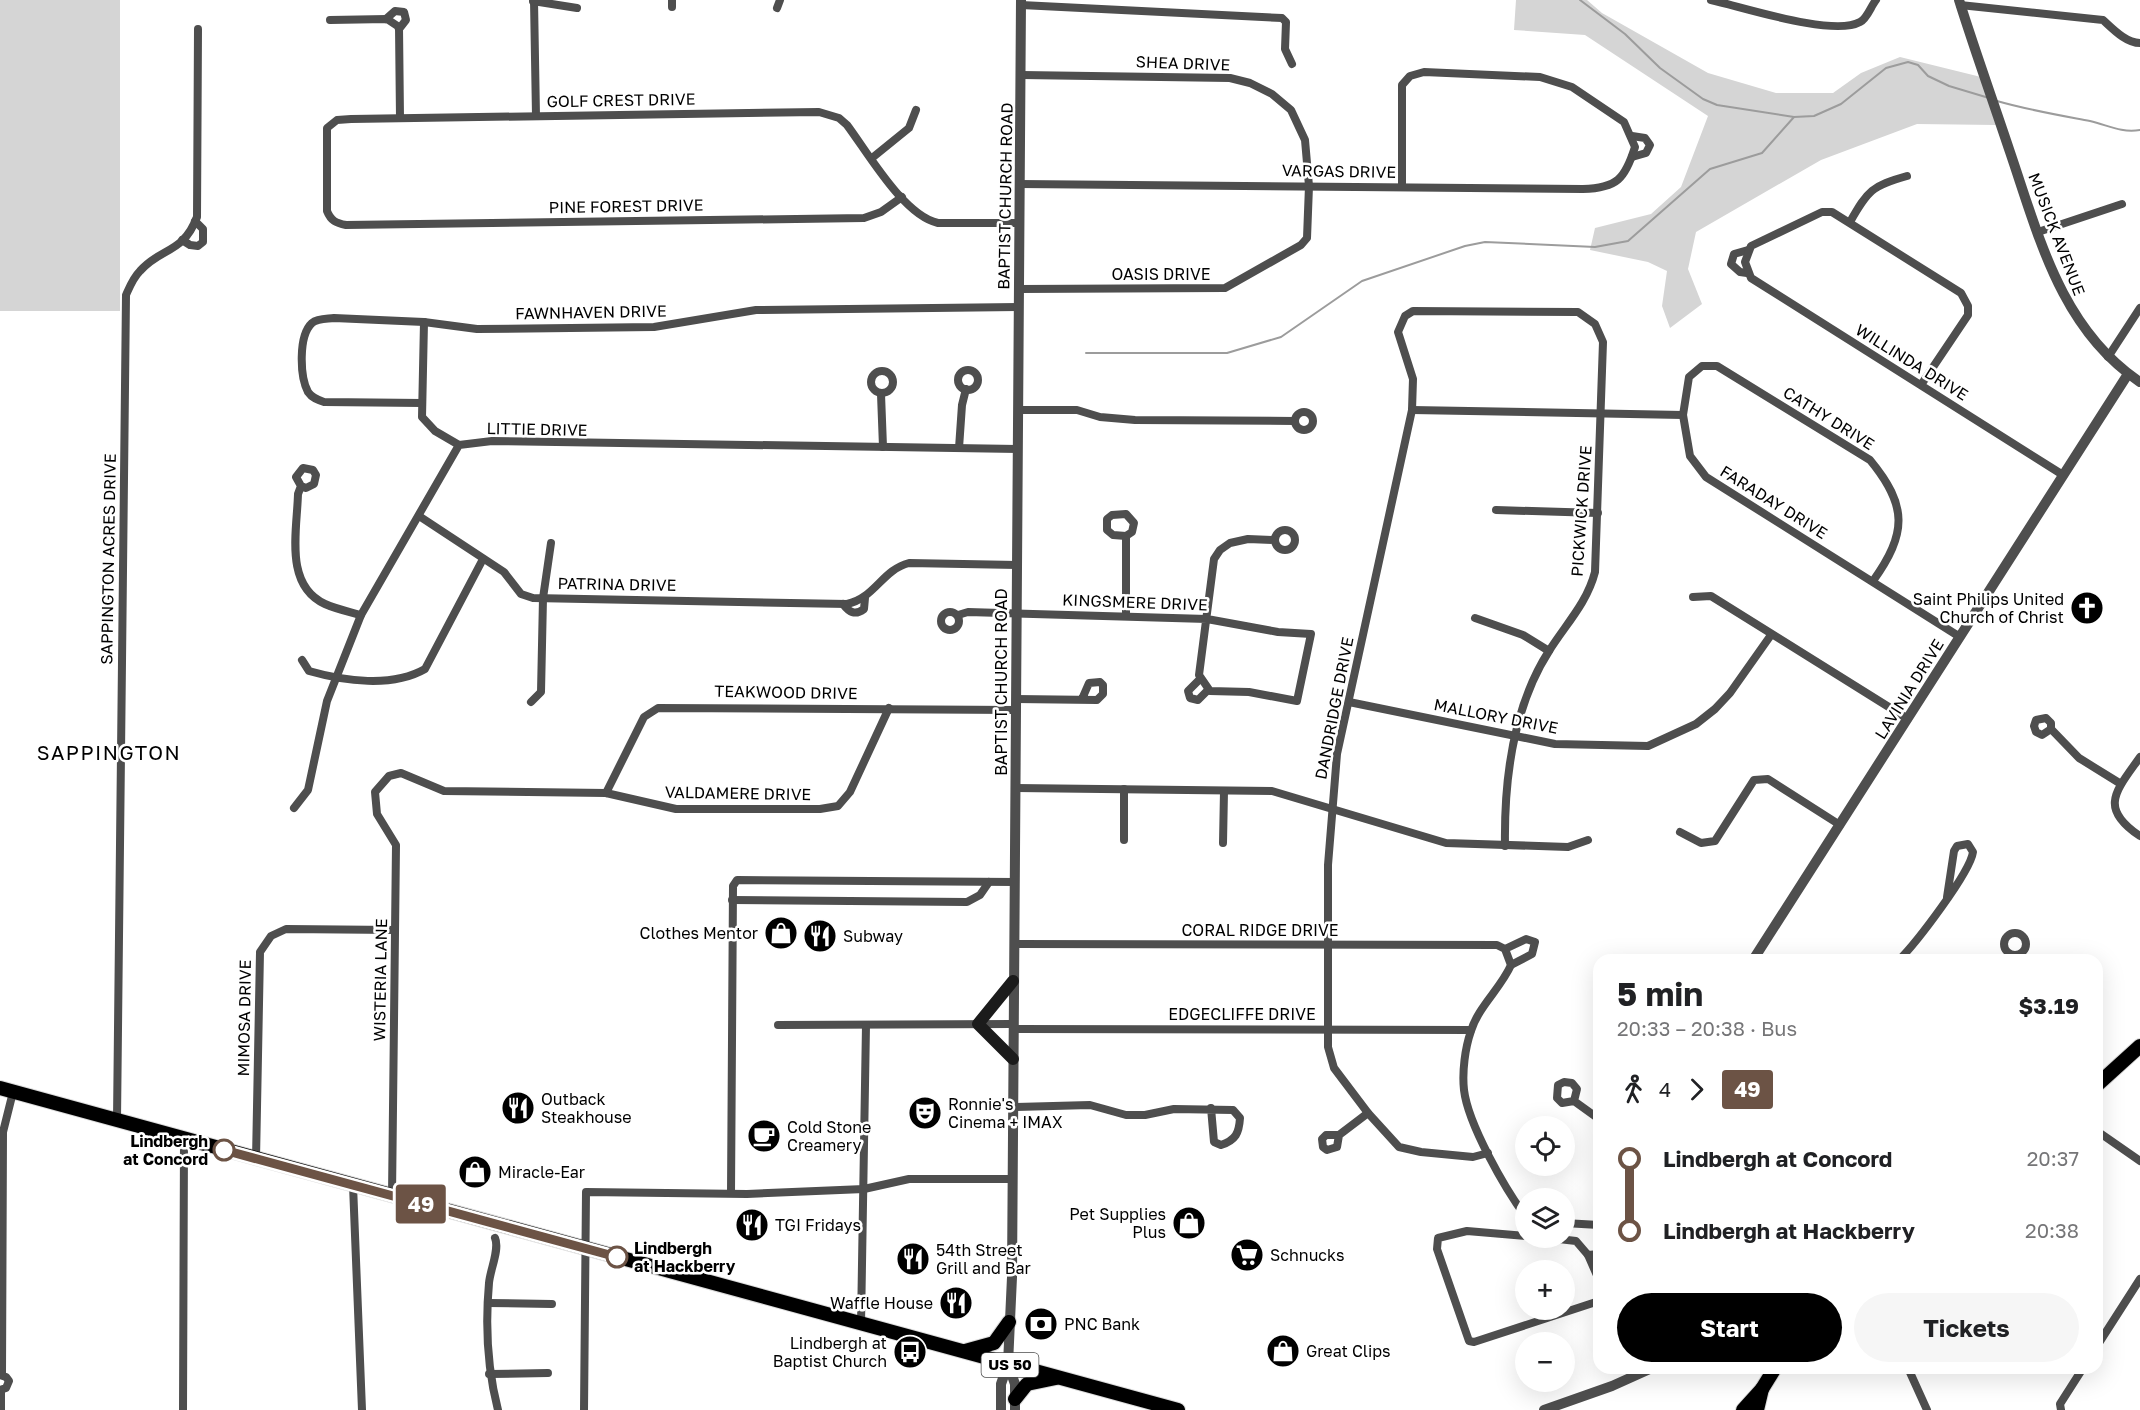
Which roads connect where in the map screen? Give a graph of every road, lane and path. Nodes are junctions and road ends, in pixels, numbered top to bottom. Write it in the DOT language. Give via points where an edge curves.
graph roads {
  1 [pos="1711,0"];
  2 [pos="1876,0"];
  3 [pos="534,1"];
  4 [pos="1021,3"];
  5 [pos="1960,3"];
  6 [pos="577,8"];
  7 [pos="386,19"];
  8 [pos="330,20"];
  9 [pos="198,29"];
  10 [pos="399,29"];
  11 [pos="2140,43"];
  12 [pos="1292,64"];
  13 [pos="1022,75"];
  14 [pos="916,110"];
  15 [pos="536,116"];
  16 [pos="400,118"];
  17 [pos="1632,136"];
  18 [pos="1632,157"];
  19 [pos="872,158"];
  20 [pos="1907,176"];
  21 [pos="1019,184"];
  22 [pos="1308,186"];
  23 [pos="1402,187"];
  24 [pos="902,198"];
  25 [pos="2122,204"];
  26 [pos="195,221"];
  27 [pos="1850,222"];
  28 [pos="1019,223"];
  29 [pos="346,225"];
  30 [pos="2038,232"];
  31 [pos="182,240"];
  32 [pos="1748,250"];
  33 [pos="1748,273"];
  34 [pos="1019,289"];
  35 [pos="1018,307"];
  36 [pos="2140,308"];
  37 [pos="1413,311"];
  38 [pos="424,322"];
  39 [pos="2108,357"];
  40 [pos="2128,374"];
  41 [pos="2140,382"];
  42 [pos="1921,386"];
  43 [pos="966,389"];
  44 [pos="880,394"];
  45 [pos="422,403"];
  46 [pos="1018,410"];
  47 [pos="1412,410"];
  48 [pos="1602,411"];
  49 [pos="1683,415"];
  50 [pos="1295,421"];
  51 [pos="459,445"];
  52 [pos="883,447"];
  53 [pos="959,448"];
  54 [pos="1018,449"];
  55 [pos="2063,475"];
  56 [pos="301,486"];
  57 [pos="1496,510"];
  58 [pos="1598,513"];
  59 [pos="419,516"];
  60 [pos="1126,536"];
  61 [pos="1275,540"];
  62 [pos="550,543"];
  63 [pos="483,559"];
  64 [pos="1017,565"];
  65 [pos="1873,581"];
  66 [pos="1693,597"];
  67 [pos="543,598"];
  68 [pos="1016,614"];
  69 [pos="361,615"];
  70 [pos="958,615"];
  71 [pos="1126,616"];
  72 [pos="1475,618"];
  73 [pos="1207,619"];
  74 [pos="1771,635"];
  75 [pos="1960,637"];
  76 [pos="1549,651"];
  77 [pos="302,660"];
  78 [pos="334,678"];
  79 [pos="1200,679"];
  80 [pos="1208,690"];
  81 [pos="1082,699"];
  82 [pos="531,702"];
  83 [pos="1349,702"];
  84 [pos="1016,705"];
  85 [pos="889,708"];
  86 [pos="1908,719"];
  87 [pos="2051,729"];
  88 [pos="1516,737"];
  89 [pos="2140,757"];
  90 [pos="389,776"];
  91 [pos="2121,784"];
  92 [pos="1015,788"];
  93 [pos="1124,789"];
  94 [pos="1224,791"];
  95 [pos="606,794"];
  96 [pos="294,808"];
  97 [pos="1333,808"];
  98 [pos="1840,825"];
  99 [pos="1680,832"];
  100 [pos="2140,836"];
  101 [pos="1124,840"];
  102 [pos="1588,840"];
  103 [pos="1223,843"];
  104 [pos="1505,846"];
  105 [pos="989,882"];
  106 [pos="1015,882"];
  107 [pos="1947,897"];
  108 [pos="732,900"];
  109 [pos="396,930"];
  110 [pos="1014,944"];
  111 [pos="1328,945"];
  112 [pos="1757,954"];
  113 [pos="1904,954"];
  114 [pos="1013,981"];
  115 [pos="978,1024"];
  116 [pos="778,1025"];
  117 [pos="866,1025"];
  118 [pos="1013,1027"];
  119 [pos="1327,1029"];
  120 [pos="1471,1030"];
  121 [pos="2140,1046"];
  122 [pos="1013,1059"];
  123 [pos="2103,1077"];
  124 [pos="7,1090"];
  125 [pos="1574,1101"];
  126 [pos="1013,1107"];
  127 [pos="1211,1108"];
  128 [pos="1368,1113"];
  129 [pos="1593,1115"];
  130 [pos="117,1120"];
  131 [pos="1339,1135"];
  132 [pos="2103,1135"];
  133 [pos="183,1139"];
  134 [pos="1488,1153"];
  135 [pos="256,1159"];
  136 [pos="2140,1161"];
  137 [pos="1012,1179"];
  138 [pos="352,1185"];
  139 [pos="864,1189"];
  140 [pos="731,1193"];
  141 [pos="392,1196"];
  142 [pos="1515,1198"];
  143 [pos="1575,1224"];
  144 [pos="1593,1225"];
  145 [pos="496,1232"];
  146 [pos="1515,1235"];
  147 [pos="1575,1241"];
  148 [pos="585,1249"];
  149 [pos="1588,1255"];
  150 [pos="1593,1255"];
  151 [pos="1593,1266"];
  152 [pos="2140,1279"];
  153 [pos="1593,1303"];
  154 [pos="488,1304"];
  155 [pos="552,1304"];
  156 [pos="1009,1322"];
  157 [pos="861,1324"];
  158 [pos="2103,1337"];
  159 [pos="963,1352"];
  160 [pos="1008,1364"];
  161 [pos="548,1373"];
  162 [pos="489,1374"];
  163 [pos="1639,1374"];
  164 [pos="1771,1374"];
  165 [pos="1911,1374"];
  166 [pos="2080,1374"];
  167 [pos="1,1375"];
  168 [pos="1058,1377"];
  169 [pos="1762,1389"];
  170 [pos="1,1390"];
  171 [pos="1015,1405"];
  172 [pos="1569,1406"];
  173 [pos="2061,1407"];
  174 [pos="1,1410"];
  175 [pos="183,1410"];
  176 [pos="362,1410"];
  177 [pos="498,1410"];
  178 [pos="584,1410"];
  179 [pos="1001,1410"];
  180 [pos="1178,1410"];
  181 [pos="1544,1410"];
  182 [pos="1743,1410"];
  183 [pos="1757,1410"];
  184 [pos="1927,1410"];
  1 -- 2 [label="street" via="1819,25 1854,25 1863,21"];
  3 -- 6 [label="street"];
  3 -- 15 [label="street"];
  4 -- 12 [label="street" via="1282,18 1286,22 1285,50"];
  4 -- 13 [label="street, BAPTIST CHURCH ROAD"];
  5 -- 11 [label="street" via="2103,20 2118,34"];
  5 -- 30 [label="street, MUSICK AVENUE"];
  7 -- 8 [label="street"];
  7 -- 10 [label="street"];
  7 -- 10 [label="street" via="394,11 404,12 406,20"];
  9 -- 26 [label="street, SAPPINGTON ACRES DRIVE"];
  10 -- 16 [label="street"];
  13 -- 21 [label="street, BAPTIST CHURCH ROAD"];
  13 -- 22 [label="street, SHEA DRIVE" via="1230,78 1250,83 1291,110 1305,140"];
  14 -- 19 [label="street" via="909,128"];
  15 -- 16 [label="street, GOLF CREST DRIVE"];
  15 -- 19 [label="street, GOLF CREST DRIVE" via="819,112 839,118"];
  16 -- 29 [label="street, GOLF CREST DRIVE" via="337,120 327,128 327,211 337,224"];
  17 -- 18 [label="street, VARGAS DRIVE"];
  17 -- 18 [label="street" via="1645,138 1650,145 1646,153"];
  17 -- 23 [label="street" via="1624,122 1572,87 1540,77 1424,72 1410,76 1402,85"];
  18 -- 23 [label="street, VARGAS DRIVE" via="1620,178 1605,188"];
  19 -- 24 [label="street, GOLF CREST DRIVE"];
  20 -- 27 [label="street" via="1867,193"];
  21 -- 22 [label="street, VARGAS DRIVE"];
  21 -- 28 [label="street, BAPTIST CHURCH ROAD"];
  22 -- 23 [label="street, VARGAS DRIVE"];
  22 -- 34 [label="street, OASIS DRIVE" via="1307,238 1226,288"];
  24 -- 28 [label="street, GOLF CREST DRIVE" via="919,216 938,223"];
  24 -- 29 [label="street, PINE FOREST DRIVE" via="881,213 864,218"];
  25 -- 30 [label="street"];
  26 -- 31 [label="street, SAPPINGTON ACRES DRIVE"];
  26 -- 31 [label="street" via="203,230 203,242 198,246"];
  27 -- 32 [label="street" via="1832,212 1822,212"];
  27 -- 42 [label="street" via="1960,292 1968,306 1968,315"];
  28 -- 34 [label="street, BAPTIST CHURCH ROAD"];
  30 -- 39 [label="street, MUSICK AVENUE" via="2067,303"];
  31 -- 130 [label="street, SAPPINGTON ACRES DRIVE" via="174,250 140,270 126,295"];
  32 -- 33 [label="street"];
  32 -- 33 [label="street, WILLINDA DRIVE" via="1734,254 1731,264"];
  33 -- 42 [label="street, WILLINDA DRIVE"];
  34 -- 35 [label="street, BAPTIST CHURCH ROAD"];
  35 -- 38 [label="street, FAWNHAVEN DRIVE" via="756,309 654,327 477,329"];
  35 -- 46 [label="street, BAPTIST CHURCH ROAD"];
  36 -- 39 [label="street"];
  37 -- 47 [label="street, DANDRIDGE DRIVE" via="1405,316 1398,333 1413,379"];
  37 -- 48 [label="street, PICKWICK DRIVE" via="1578,312 1595,324 1604,342"];
  38 -- 45 [label="street"];
  38 -- 45 [label="street, FAWNHAVEN DRIVE" via="320,319 304,334 303,360 309,394 324,402"];
  39 -- 40 [label="street, MUSICK AVENUE"];
  40 -- 41 [label="street, MUSICK AVENUE"];
  40 -- 55 [label="street, LAVINIA DRIVE"];
  42 -- 55 [label="street, WILLINDA DRIVE"];
  43 -- 53 [label="street"];
  44 -- 52 [label="street"];
  45 -- 51 [label="street" via="422,417 428,424"];
  46 -- 50 [label="street" via="1077,411 1135,420"];
  46 -- 54 [label="street, BAPTIST CHURCH ROAD"];
  47 -- 48 [label="street"];
  47 -- 83 [label="street, DANDRIDGE DRIVE"];
  48 -- 49 [label="street"];
  48 -- 58 [label="street, PICKWICK DRIVE"];
  49 -- 65 [label="street, FARADAY DRIVE" via="1690,456 1706,477"];
  49 -- 65 [label="street, CATHY DRIVE" via="1689,378 1702,366 1717,366 1870,460 1888,482 1898,505 1898,531 1890,557"];
  51 -- 52 [label="street, LITTIE DRIVE" via="492,441"];
  51 -- 59 [label="street"];
  52 -- 53 [label="street, LITTIE DRIVE"];
  53 -- 54 [label="street, LITTIE DRIVE"];
  54 -- 64 [label="street, BAPTIST CHURCH ROAD"];
  55 -- 75 [label="street, LAVINIA DRIVE"];
  56 -- 69 [label="street" via="298,575 307,591 324,604"];
  57 -- 58 [label="street"];
  58 -- 76 [label="street, PICKWICK DRIVE" via="1591,589"];
  59 -- 63 [label="street, PATRINA DRIVE"];
  59 -- 69 [label="street"];
  60 -- 71 [label="street"];
  61 -- 73 [label="street" via="1240,540 1220,550 1214,559"];
  62 -- 67 [label="street"];
  63 -- 67 [label="street, PATRINA DRIVE" via="504,572 521,594"];
  63 -- 78 [label="street" via="425,669 397,680"];
  64 -- 67 [label="street, PATRINA DRIVE" via="909,563 894,568 865,598 843,604"];
  64 -- 68 [label="street, BAPTIST CHURCH ROAD"];
  65 -- 75 [label="street, FARADAY DRIVE"];
  66 -- 74 [label="street" via="1711,596"];
  67 -- 82 [label="street" via="541,692"];
  68 -- 70 [label="street, KINGSMERE DRIVE"];
  68 -- 71 [label="street, KINGSMERE DRIVE"];
  68 -- 84 [label="street, BAPTIST CHURCH ROAD"];
  69 -- 78 [label="street"];
  71 -- 73 [label="street, KINGSMERE DRIVE"];
  72 -- 76 [label="street" via="1523,635"];
  73 -- 79 [label="street"];
  73 -- 80 [label="street, KINGSMERE DRIVE" via="1311,634 1297,701 1249,692"];
  74 -- 86 [label="street"];
  74 -- 88 [label="street, MALLORY DRIVE" via="1715,709 1658,744 1555,744"];
  75 -- 86 [label="street, LAVINIA DRIVE"];
  76 -- 88 [label="street, PICKWICK DRIVE" via="1533,680"];
  77 -- 78 [label="street" via="309,671"];
  78 -- 96 [label="street" via="308,790"];
  79 -- 80 [label="street"];
  79 -- 80 [label="street" via="1188,691 1190,698 1198,700"];
  81 -- 84 [label="street, TEAKWOOD DRIVE"];
  83 -- 88 [label="street, MALLORY DRIVE"];
  83 -- 97 [label="street, DANDRIDGE DRIVE" via="1337,754"];
  84 -- 85 [label="street, TEAKWOOD DRIVE"];
  84 -- 92 [label="street, BAPTIST CHURCH ROAD"];
  85 -- 95 [label="street, TEAKWOOD DRIVE" via="658,708 644,717"];
  85 -- 95 [label="street, VALDAMERE DRIVE" via="850,792 838,807 676,809"];
  86 -- 98 [label="street, LAVINIA DRIVE"];
  87 -- 91 [label="street" via="2079,758"];
  88 -- 104 [label="street, PICKWICK DRIVE" via="1505,806"];
  89 -- 91 [label="street"];
  90 -- 95 [label="street, VALDAMERE DRIVE" via="401,773 444,791"];
  90 -- 109 [label="street, WISTERIA LANE" via="375,792 375,804 396,845"];
  91 -- 100 [label="street" via="2115,799 2117,816"];
  92 -- 93 [label="street"];
  92 -- 106 [label="street, BAPTIST CHURCH ROAD"];
  93 -- 94 [label="street"];
  93 -- 101 [label="street"];
  94 -- 97 [label="street" via="1272,791"];
  94 -- 103 [label="street"];
  97 -- 104 [label="street" via="1446,843"];
  97 -- 111 [label="street, DANDRIDGE DRIVE"];
  98 -- 99 [label="street" via="1768,778 1754,780 1715,841 1701,843"];
  98 -- 112 [label="street, LAVINIA DRIVE"];
  102 -- 104 [label="street" via="1568,847"];
  105 -- 106 [label="street"];
  105 -- 108 [label="street" via="980,895 967,902"];
  105 -- 108 [label="street" via="737,880"];
  106 -- 110 [label="street, BAPTIST CHURCH ROAD"];
  107 -- 107 [label="street" via="1954,851 1957,846 1968,844 1974,852 1972,861"];
  107 -- 113 [label="street"];
  108 -- 140 [label="street"];
  109 -- 135 [label="street, MIMOSA DRIVE" via="286,929 265,943 260,952"];
  109 -- 141 [label="street, WISTERIA LANE"];
  110 -- 111 [label="street, CORAL RIDGE DRIVE"];
  110 -- 114 [label="street, BAPTIST CHURCH ROAD"];
  111 -- 119 [label="street, DANDRIDGE DRIVE"];
  111 -- 120 [label="street, CORAL RIDGE DRIVE" via="1497,945 1508,957"];
  114 -- 115 [label="main road"];
  114 -- 118 [label="street, BAPTIST CHURCH ROAD"];
  115 -- 117 [label="street, EDGECLIFFE DRIVE"];
  115 -- 118 [label="street, EDGECLIFFE DRIVE"];
  115 -- 122 [label="main road"];
  116 -- 117 [label="street, EDGECLIFFE DRIVE"];
  117 -- 139 [label="street"];
  118 -- 119 [label="street, EDGECLIFFE DRIVE"];
  118 -- 122 [label="street, BAPTIST CHURCH ROAD"];
  119 -- 120 [label="street, EDGECLIFFE DRIVE"];
  119 -- 128 [label="street, DANDRIDGE DRIVE" via="1334,1068"];
  120 -- 134 [label="street" via="1464,1090"];
  121 -- 123 [label="main road"];
  122 -- 126 [label="street, BAPTIST CHURCH ROAD"];
  124 -- 130 [label="main road, US 50"];
  124 -- 167 [label="street" via="3,1132"];
  125 -- 129 [label="street"];
  126 -- 127 [label="street" via="1090,1105 1126,1115"];
  126 -- 137 [label="street, BAPTIST CHURCH ROAD"];
  127 -- 127 [label="street" via="1233,1110 1240,1118 1239,1131 1232,1142 1214,1142"];
  128 -- 131 [label="street"];
  128 -- 134 [label="street, DANDRIDGE DRIVE" via="1391,1140 1409,1150 1473,1157"];
  130 -- 133 [label="main road, US 50"];
  132 -- 136 [label="street"];
  133 -- 135 [label="main road, US 50"];
  133 -- 175 [label="street"];
  134 -- 142 [label="street"];
  135 -- 138 [label="main road, US 50"];
  137 -- 139 [label="street" via="909,1179"];
  137 -- 156 [label="street, BAPTIST CHURCH ROAD"];
  138 -- 141 [label="main road, US 50"];
  138 -- 176 [label="street"];
  139 -- 140 [label="street"];
  139 -- 157 [label="street"];
  140 -- 148 [label="street" via="586,1192"];
  141 -- 145 [label="main road, US 50"];
  143 -- 144 [label="street"];
  145 -- 148 [label="main road, US 50"];
  145 -- 154 [label="street" via="490,1248 493,1258"];
  146 -- 153 [label="street" via="1467,1231 1438,1238 1437,1249 1469,1341"];
  147 -- 149 [label="street"];
  148 -- 157 [label="main road, US 50"];
  148 -- 178 [label="street"];
  149 -- 150 [label="street"];
  149 -- 151 [label="street"];
  152 -- 158 [label="street"];
  154 -- 155 [label="street"];
  154 -- 162 [label="street"];
  156 -- 159 [label="main road" via="994,1343"];
  156 -- 160 [label="street, BAPTIST CHURCH ROAD"];
  157 -- 159 [label="main road, US 50"];
  159 -- 160 [label="main road, US 50"];
  160 -- 168 [label="main road, US 50"];
  160 -- 171 [label="street, BAPTIST CHURCH ROAD" via="1015,1384"];
  160 -- 179 [label="street, BAPTIST CHURCH ROAD" via="1001,1384"];
  161 -- 162 [label="street"];
  162 -- 177 [label="street"];
  163 -- 172 [label="street"];
  164 -- 169 [label="main road"];
  165 -- 184 [label="street"];
  166 -- 173 [label="street"];
  167 -- 170 [label="street" via="9,1384"];
  168 -- 171 [label="main road" via="1027,1384"];
  168 -- 180 [label="main road, US 50"];
  169 -- 182 [label="main road"];
  169 -- 183 [label="main road"];
  170 -- 174 [label="street"];
  172 -- 181 [label="street"];
}
